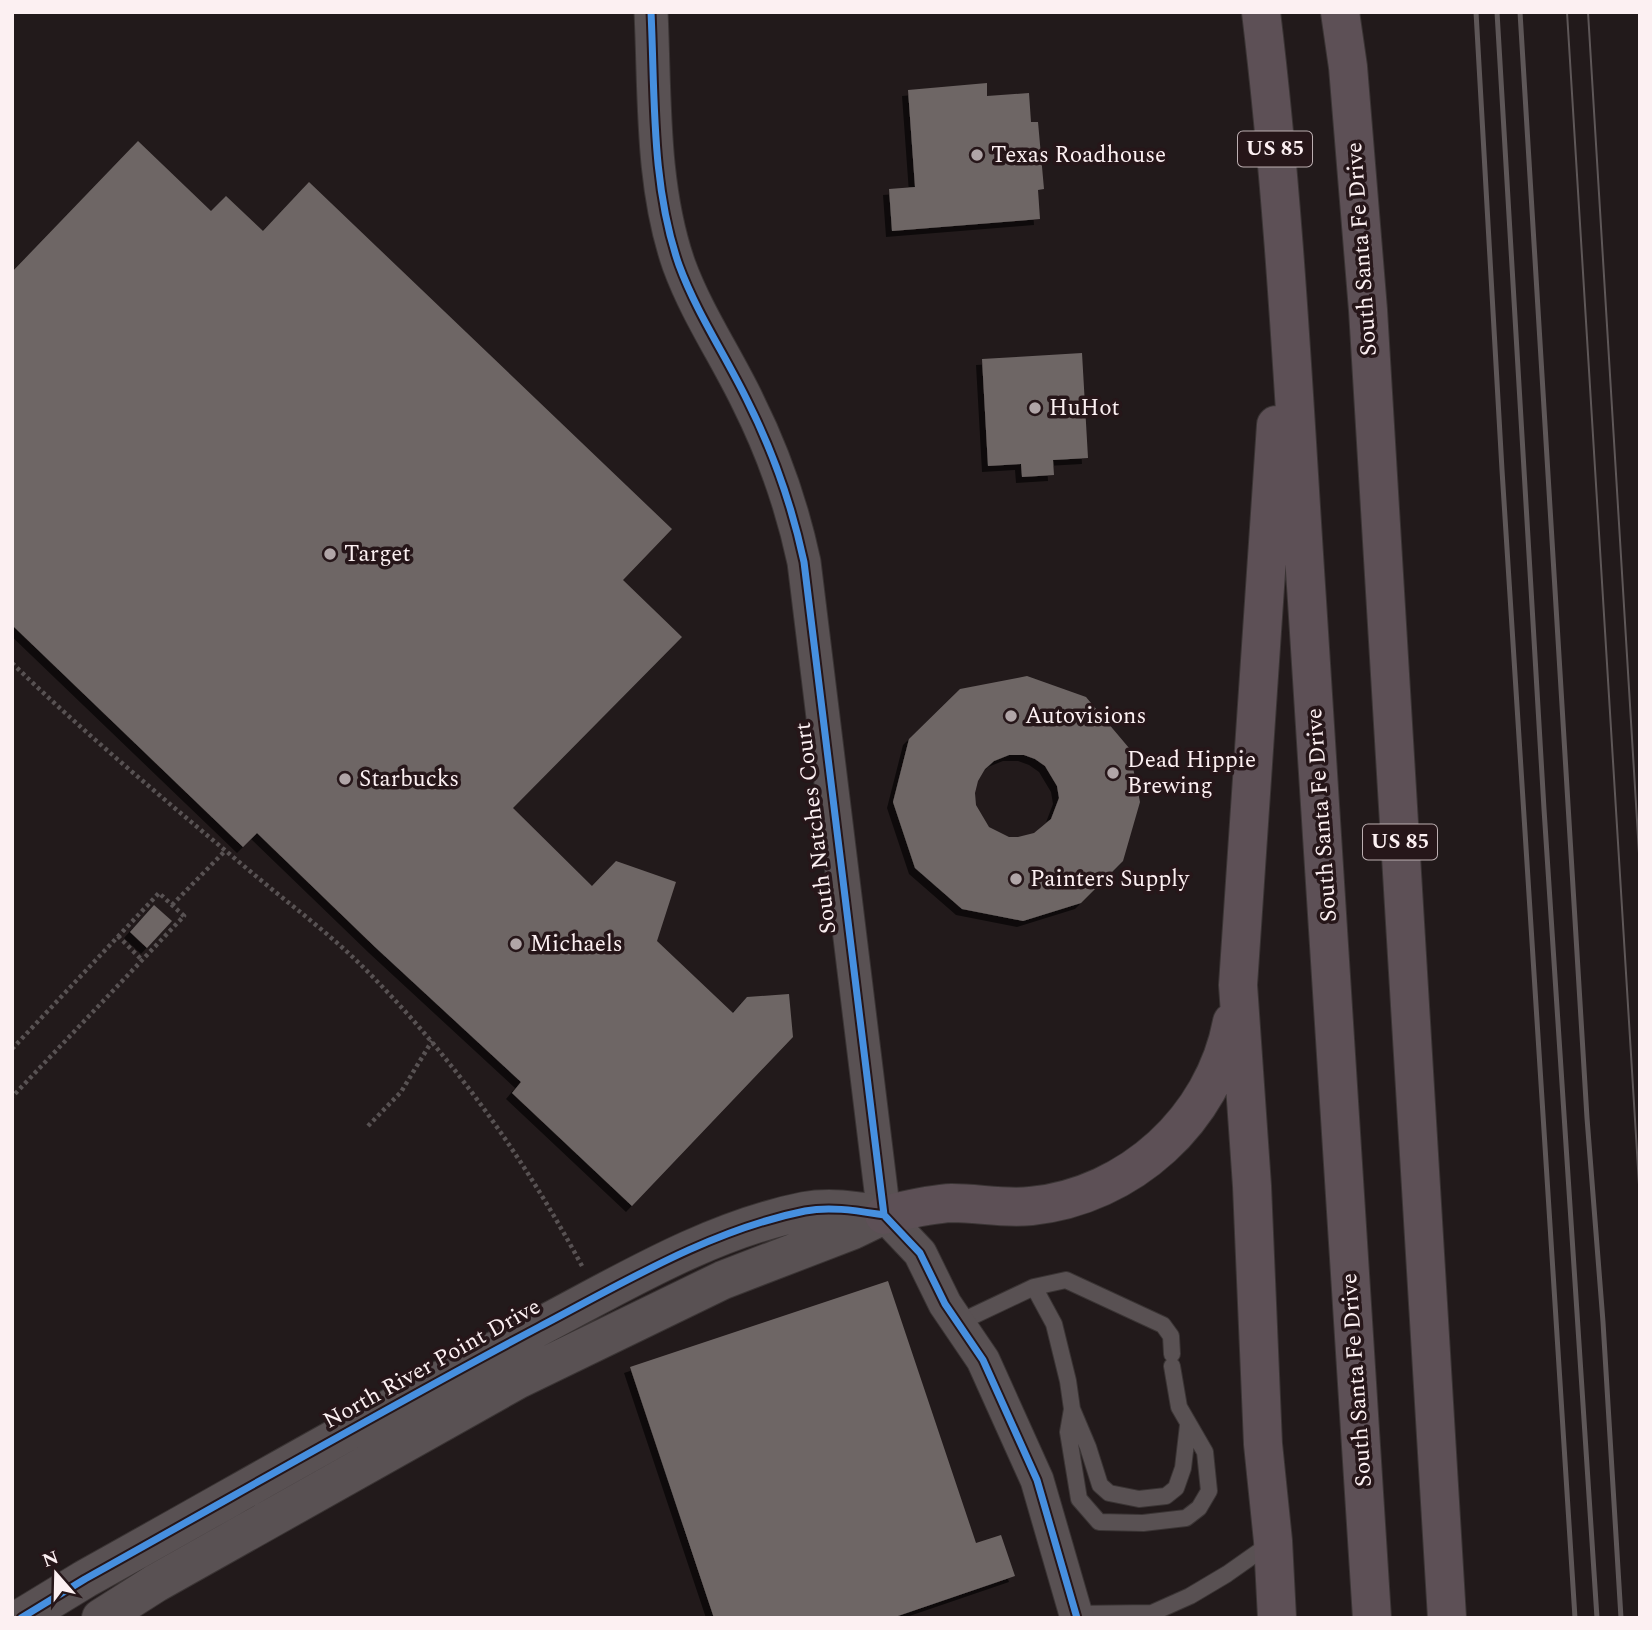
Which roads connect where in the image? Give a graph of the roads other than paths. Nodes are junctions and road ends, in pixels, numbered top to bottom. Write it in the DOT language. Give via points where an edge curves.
graph roads {
  1 [pos="651,12"];
  2 [pos="1261,12"];
  3 [pos="1342,12"];
  4 [pos="1286,287"];
  5 [pos="1238,985"];
  6 [pos="884,1214"];
  7 [pos="1034,1287"];
  8 [pos="958,1323"];
  9 [pos="1072,1409"];
  10 [pos="1188,1425"];
  11 [pos="1273,1541"];
  12 [pos="1071,1616"];
  13 [pos="21,1618"];
  14 [pos="101,1618"];
  15 [pos="1277,1618"];
  16 [pos="1372,1618"];
  17 [pos="1447,1618"];
  1 -- 6 [label="street, South Natches Court" via="659,161 669,228 691,295 769,446 804,562"];
  2 -- 4 [label="highway, South Santa Fe Drive / US 85"];
  3 -- 17 [label="highway, South Santa Fe Drive / US 85" via="1368,310"];
  4 -- 5 [label="highway"];
  4 -- 16 [label="highway, South Santa Fe Drive / US 85"];
  5 -- 6 [label="highway" via="1228,1043 1215,1077 1193,1113 1165,1146 1138,1168 1069,1199 1033,1206 953,1203"];
  5 -- 11 [label="highway"];
  6 -- 8 [label="street" via="920,1253"];
  6 -- 13 [label="street, North River Point Drive" via="808,1210 741,1229 680,1254 481,1358"];
  6 -- 14 [label="street" via="723,1280 517,1380"];
  7 -- 8 [label="lane"];
  7 -- 9 [label="lane" via="1054,1324"];
  7 -- 10 [label="lane" via="1066,1280 1163,1325 1171,1336 1179,1407"];
  8 -- 12 [label="street" via="983,1360 1037,1479"];
  9 -- 10 [label="lane" via="1100,1485 1109,1493 1139,1499 1166,1496 1176,1488"];
  9 -- 10 [label="lane" via="1068,1432 1079,1499 1099,1522 1186,1518 1199,1508 1209,1491 1205,1452"];
  11 -- 12 [label="lane" via="1227,1574 1152,1613"];
  11 -- 15 [label="highway"];
}
